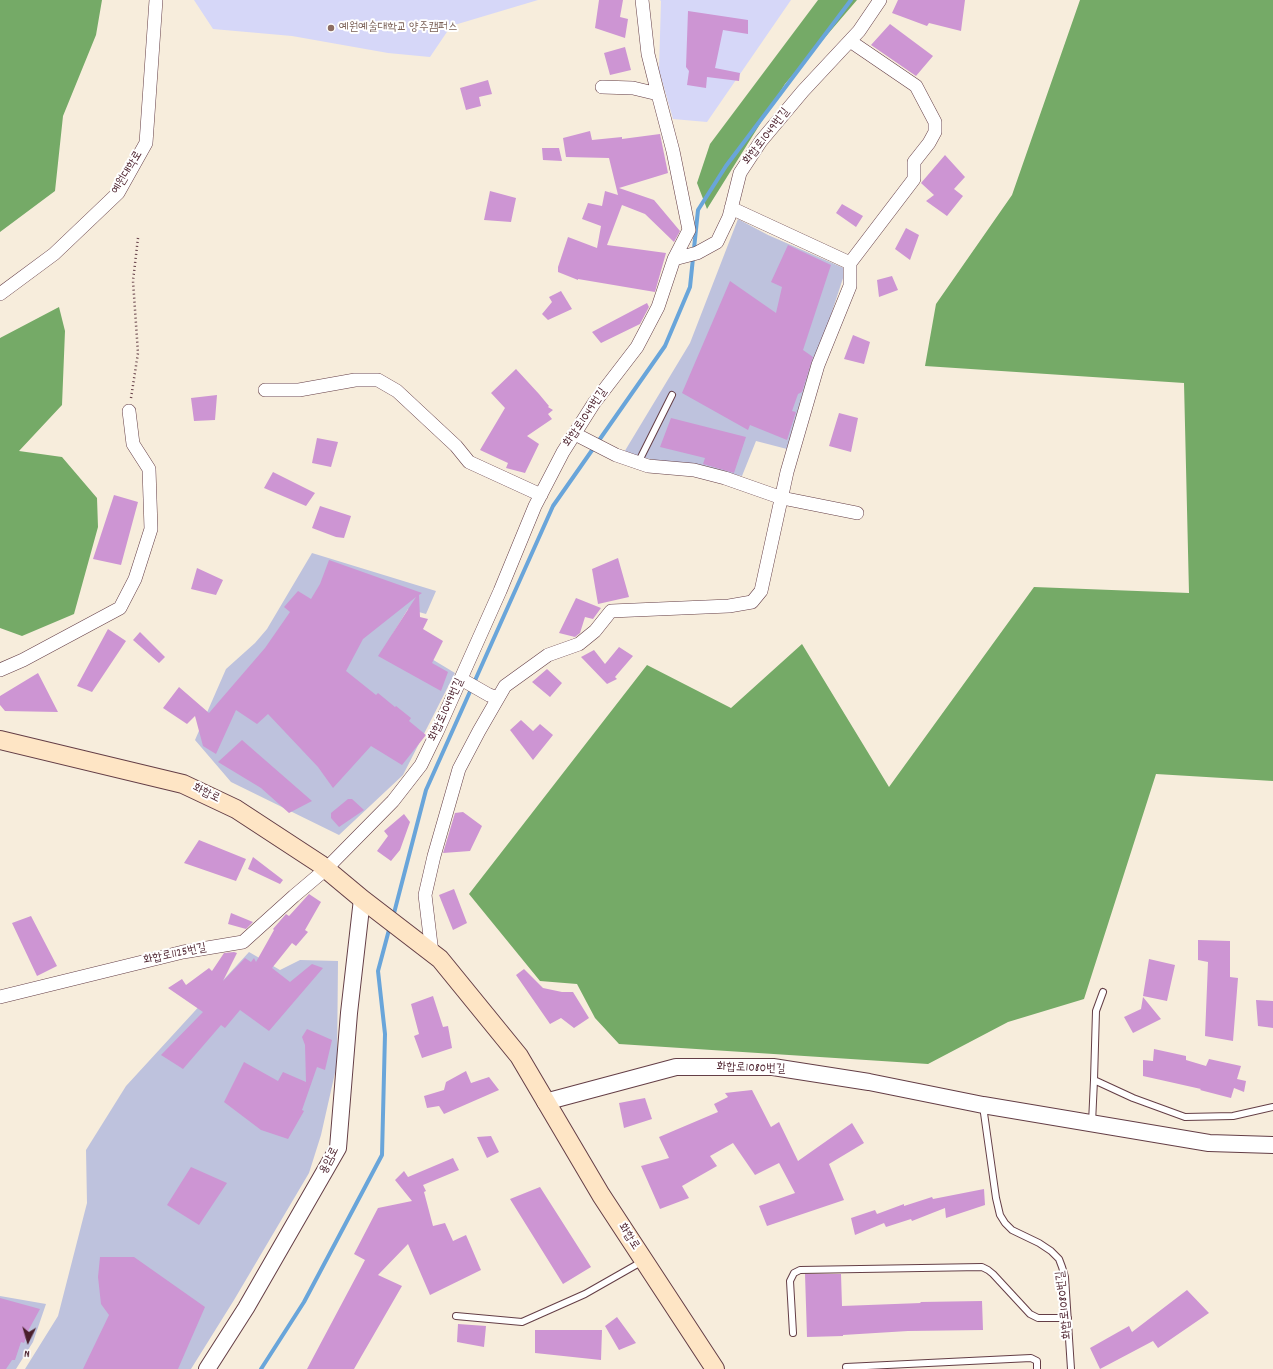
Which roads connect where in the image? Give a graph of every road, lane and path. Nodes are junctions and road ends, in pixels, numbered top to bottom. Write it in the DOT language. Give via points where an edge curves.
graph roads {
  1 [pos="156,0"];
  2 [pos="642,0"];
  3 [pos="880,0"];
  4 [pos="850,41"];
  5 [pos="602,87"];
  6 [pos="658,94"];
  7 [pos="731,208"];
  8 [pos="138,238"];
  9 [pos="679,258"];
  10 [pos="850,263"];
  11 [pos="0,294"];
  12 [pos="264,390"];
  13 [pos="672,395"];
  14 [pos="129,411"];
  15 [pos="575,434"];
  16 [pos="638,463"];
  17 [pos="541,495"];
  18 [pos="782,498"];
  19 [pos="857,513"];
  20 [pos="0,670"];
  21 [pos="463,680"];
  22 [pos="494,697"];
  23 [pos="0,740"];
  24 [pos="326,869"];
  25 [pos="362,899"];
  26 [pos="432,953"];
  27 [pos="1103,992"];
  28 [pos="0,998"];
  29 [pos="1094,1080"];
  30 [pos="545,1102"];
  31 [pos="983,1105"];
  32 [pos="1273,1107"];
  33 [pos="1092,1124"];
  34 [pos="1273,1145"];
  35 [pos="644,1260"];
  36 [pos="456,1316"];
  37 [pos="1068,1318"];
  38 [pos="793,1333"];
  39 [pos="846,1367"];
  40 [pos="207,1369"];
  41 [pos="715,1369"];
  42 [pos="1037,1369"];
  43 [pos="1071,1369"];
  1 -- 11 [label="street, 예원대학로" via="146,143 118,193 54,254"];
  2 -- 6 [label="street" via="648,54"];
  3 -- 4 [label="street, 화합로1049번길"];
  4 -- 7 [label="street, 화합로1049번길" via="761,141 740,173"];
  4 -- 10 [label="street" via="916,86 935,122 935,132 914,162 914,179"];
  5 -- 6 [label="street" via="633,88"];
  6 -- 9 [label="street" via="689,230"];
  7 -- 9 [label="street, 화합로1049번길" via="717,242 697,253"];
  7 -- 10 [label="street"];
  8 -- 14 [label="path" via="133,280 138,353"];
  9 -- 15 [label="street, 화합로1049번길" via="637,347"];
  10 -- 18 [label="street" via="850,286 818,365"];
  12 -- 17 [label="street" via="299,390 355,380 378,380 397,391 456,446 469,462"];
  13 -- 16 [label="lane"];
  14 -- 20 [label="street" via="133,444 149,469 151,529 135,578 120,608"];
  15 -- 16 [label="street"];
  15 -- 17 [label="street, 화합로1049번길"];
  16 -- 18 [label="street" via="694,470"];
  17 -- 21 [label="street, 화합로1049번길"];
  18 -- 19 [label="street"];
  18 -- 22 [label="street" via="761,591 752,602 729,606 611,611 595,631 579,644 548,655"];
  21 -- 22 [label="street"];
  21 -- 24 [label="street, 화합로1049번길" via="421,765 393,801"];
  22 -- 26 [label="street" via="459,769 434,856 425,895"];
  23 -- 24 [label="main road, 화합로" via="183,784 236,809"];
  24 -- 25 [label="main road, 화합로"];
  24 -- 28 [label="street, 화합로1125번길" via="243,942 183,952"];
  25 -- 26 [label="main road, 화합로"];
  25 -- 40 [label="street, 용암로" via="349,1013 338,1148 246,1308"];
  26 -- 30 [label="main road, 화합로" via="440,959 519,1056"];
  27 -- 29 [label="lane" via="1096,1011"];
  29 -- 32 [label="lane" via="1185,1117 1232,1116"];
  29 -- 33 [label="lane"];
  30 -- 31 [label="street, 화합로1080번길" via="676,1067 706,1067 773,1068 869,1082"];
  30 -- 35 [label="main road, 화합로"];
  31 -- 33 [label="street, 화합로1080번길"];
  31 -- 37 [label="lane, 화합로1080번길" via="1000,1214 1012,1230 1039,1243 1059,1260 1065,1277"];
  33 -- 34 [label="street, 화합로1080번길" via="1210,1143"];
  35 -- 36 [label="lane" via="585,1294 522,1322"];
  35 -- 41 [label="main road, 화합로"];
  37 -- 38 [label="lane" via="1038,1318 1030,1314 993,1274 982,1267 800,1270 794,1273 790,1282"];
  37 -- 43 [label="lane, 화합로1080번길"];
  39 -- 42 [label="lane" via="1031,1358 1037,1361"];
}
